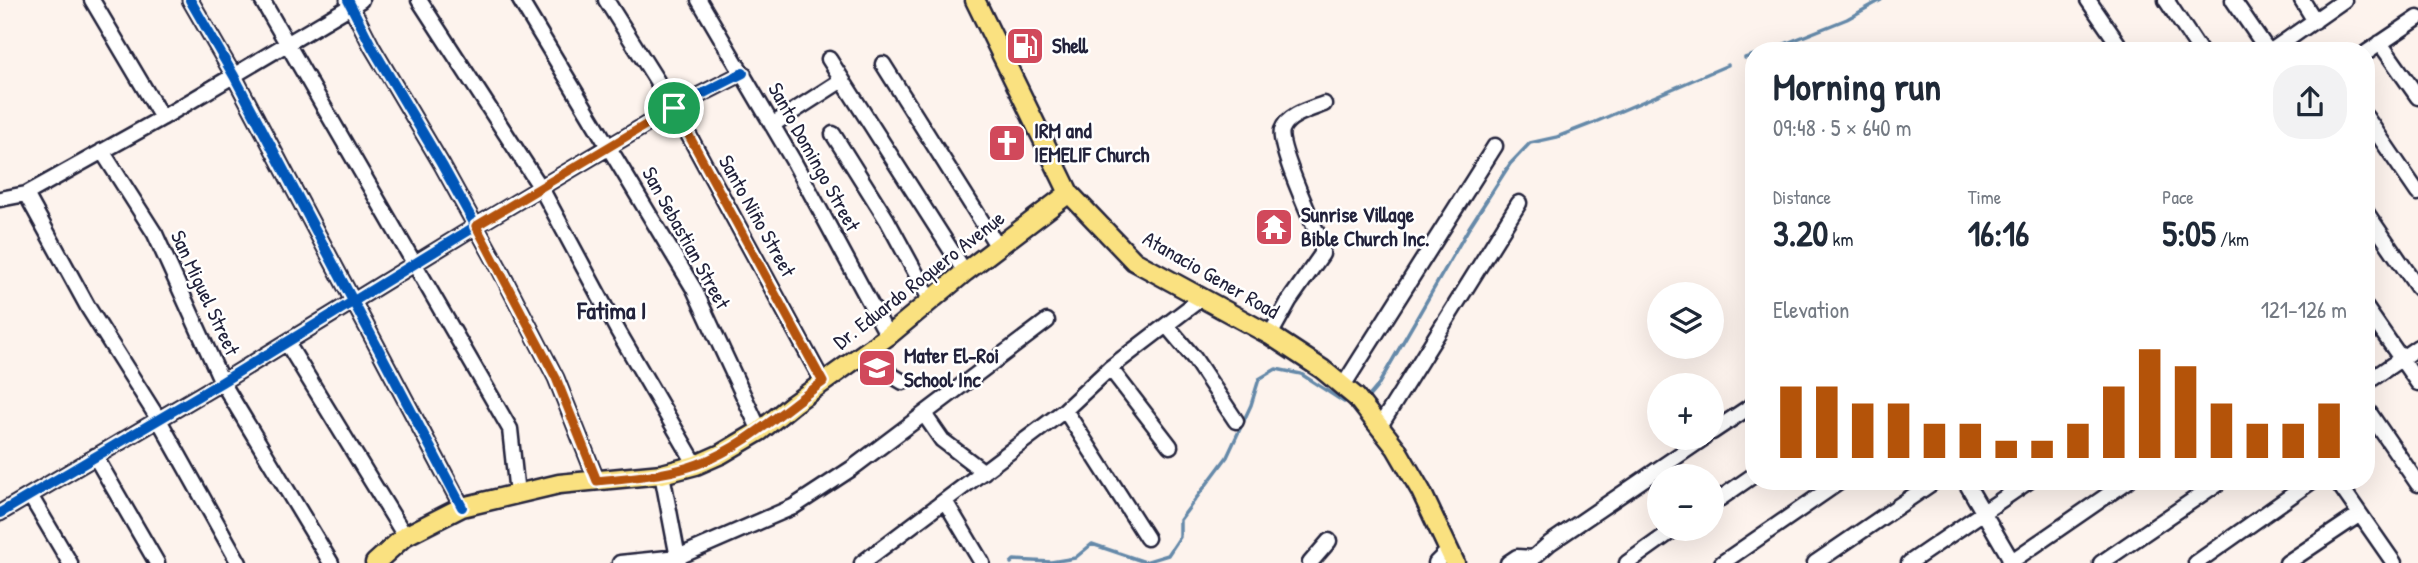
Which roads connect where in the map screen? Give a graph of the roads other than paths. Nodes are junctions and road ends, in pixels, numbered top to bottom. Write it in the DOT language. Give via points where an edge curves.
graph roads {
  1 [pos="92,0"];
  2 [pos="190,0"];
  3 [pos="262,0"];
  4 [pos="419,0"];
  5 [pos="520,0"];
  6 [pos="607,0"];
  7 [pos="699,0"];
  8 [pos="975,0"];
  9 [pos="2088,0"];
  10 [pos="2166,0"];
  11 [pos="2233,0"];
  12 [pos="2302,0"];
  13 [pos="2344,0"];
  14 [pos="353,2"];
  15 [pos="2418,18"];
  16 [pos="2315,21"];
  17 [pos="2117,42"];
  18 [pos="2194,42"];
  19 [pos="2263,42"];
  20 [pos="2284,42"];
  21 [pos="287,43"];
  22 [pos="2380,43"];
  23 [pos="2375,47"];
  24 [pos="829,59"];
  25 [pos="883,64"];
  26 [pos="743,73"];
  27 [pos="234,76"];
  28 [pos="842,80"];
  29 [pos="2418,97"];
  30 [pos="1324,104"];
  31 [pos="674,108"];
  32 [pos="163,118"];
  33 [pos="772,125"];
  34 [pos="2375,130"];
  35 [pos="833,134"];
  36 [pos="1495,146"];
  37 [pos="611,148"];
  38 [pos="102,151"];
  39 [pos="541,188"];
  40 [pos="1069,193"];
  41 [pos="2418,193"];
  42 [pos="26,194"];
  43 [pos="0,199"];
  44 [pos="1519,203"];
  45 [pos="2375,225"];
  46 [pos="476,226"];
  47 [pos="998,247"];
  48 [pos="415,266"];
  49 [pos="965,272"];
  50 [pos="2418,288"];
  51 [pos="1203,297"];
  52 [pos="931,301"];
  53 [pos="355,302"];
  54 [pos="1047,321"];
  55 [pos="2375,321"];
  56 [pos="1167,326"];
  57 [pos="1270,335"];
  58 [pos="888,336"];
  59 [pos="287,343"];
  60 [pos="2418,347"];
  61 [pos="859,356"];
  62 [pos="2401,359"];
  63 [pos="1110,368"];
  64 [pos="2375,377"];
  65 [pos="222,382"];
  66 [pos="823,382"];
  67 [pos="903,382"];
  68 [pos="2418,383"];
  69 [pos="1350,391"];
  70 [pos="1065,410"];
  71 [pos="1745,410"];
  72 [pos="924,415"];
  73 [pos="159,420"];
  74 [pos="1236,421"];
  75 [pos="2375,421"];
  76 [pos="1724,424"];
  77 [pos="1380,426"];
  78 [pos="760,431"];
  79 [pos="1170,446"];
  80 [pos="1686,450"];
  81 [pos="95,456"];
  82 [pos="696,465"];
  83 [pos="984,472"];
  84 [pos="662,474"];
  85 [pos="597,481"];
  86 [pos="1745,481"];
  87 [pos="2418,484"];
  88 [pos="1828,490"];
  89 [pos="1922,490"];
  90 [pos="1970,490"];
  91 [pos="2016,490"];
  92 [pos="2115,490"];
  93 [pos="2208,490"];
  94 [pos="2299,490"];
  95 [pos="2343,490"];
  96 [pos="517,494"];
  97 [pos="1724,496"];
  98 [pos="31,497"];
  99 [pos="945,501"];
  100 [pos="462,506"];
  101 [pos="1983,512"];
  102 [pos="0,513"];
  103 [pos="2360,514"];
  104 [pos="405,536"];
  105 [pos="1147,538"];
  106 [pos="1329,541"];
  107 [pos="1658,541"];
  108 [pos="1446,559"];
  109 [pos="678,560"];
  110 [pos="1534,561"];
  111 [pos="2011,562"];
  112 [pos="2390,562"];
  113 [pos="70,563"];
  114 [pos="157,563"];
  115 [pos="239,563"];
  116 [pos="331,563"];
  117 [pos="374,563"];
  118 [pos="620,563"];
  119 [pos="862,563"];
  120 [pos="982,563"];
  121 [pos="1310,563"];
  122 [pos="1507,563"];
  123 [pos="1627,563"];
  124 [pos="1722,563"];
  125 [pos="1815,563"];
  126 [pos="1909,563"];
  127 [pos="2101,563"];
  128 [pos="2196,563"];
  129 [pos="2287,563"];
  1 -- 32 [label="street"];
  2 -- 27 [label="street"];
  3 -- 21 [label="street"];
  4 -- 39 [label="street"];
  5 -- 37 [label="street, San Sebastian Street"];
  6 -- 31 [label="street, Santo Niño Street"];
  7 -- 26 [label="street, Santo Domingo Street"];
  8 -- 40 [label="main road, Atanacio Gener Road"];
  9 -- 17 [label="street"];
  10 -- 18 [label="street"];
  11 -- 19 [label="street"];
  12 -- 16 [label="street"];
  13 -- 16 [label="street"];
  14 -- 21 [label="street"];
  14 -- 46 [label="street" via="372,47"];
  15 -- 22 [label="street"];
  16 -- 20 [label="street"];
  21 -- 27 [label="street"];
  21 -- 48 [label="street"];
  22 -- 23 [label="street"];
  22 -- 29 [label="street"];
  24 -- 28 [label="street"];
  25 -- 47 [label="street"];
  26 -- 31 [label="street"];
  26 -- 33 [label="street, Santo Domingo Street"];
  27 -- 32 [label="street"];
  27 -- 53 [label="street"];
  28 -- 33 [label="street"];
  28 -- 49 [label="street"];
  30 -- 57 [label="street" via="1298,115 1282,131 1288,163 1322,254"];
  31 -- 37 [label="street"];
  31 -- 66 [label="street, Santo Niño Street"];
  32 -- 38 [label="street"];
  33 -- 58 [label="street, Santo Domingo Street"];
  34 -- 41 [label="street"];
  35 -- 52 [label="street"];
  36 -- 69 [label="street"];
  37 -- 39 [label="street"];
  37 -- 78 [label="street, San Sebastian Street" via="694,289"];
  38 -- 42 [label="street"];
  38 -- 65 [label="street, San Miguel Street" via="155,233"];
  39 -- 46 [label="street"];
  39 -- 82 [label="street"];
  40 -- 47 [label="main road, Dr. Eduardo Roquero Avenue"];
  40 -- 51 [label="main road, Atanacio Gener Road" via="1134,261"];
  42 -- 43 [label="street"];
  42 -- 73 [label="street" via="89,309"];
  44 -- 77 [label="street"];
  45 -- 50 [label="street"];
  46 -- 48 [label="street"];
  46 -- 85 [label="street" via="556,378"];
  47 -- 49 [label="main road, Dr. Eduardo Roquero Avenue"];
  48 -- 53 [label="street"];
  48 -- 96 [label="street" via="510,429"];
  49 -- 52 [label="main road, Dr. Eduardo Roquero Avenue"];
  51 -- 56 [label="street"];
  51 -- 57 [label="main road, Atanacio Gener Road"];
  52 -- 58 [label="main road, Dr. Eduardo Roquero Avenue"];
  53 -- 59 [label="street"];
  53 -- 100 [label="street"];
  54 -- 72 [label="street"];
  55 -- 62 [label="street"];
  56 -- 63 [label="street"];
  56 -- 74 [label="street"];
  57 -- 69 [label="main road, Atanacio Gener Road"];
  58 -- 61 [label="main road, Dr. Eduardo Roquero Avenue"];
  59 -- 65 [label="street"];
  59 -- 104 [label="street"];
  60 -- 62 [label="street"];
  61 -- 66 [label="main road, Dr. Eduardo Roquero Avenue"];
  61 -- 67 [label="street"];
  62 -- 64 [label="street"];
  62 -- 68 [label="street"];
  63 -- 70 [label="street"];
  63 -- 79 [label="street"];
  65 -- 73 [label="street"];
  65 -- 116 [label="street, San Miguel Street"];
  66 -- 78 [label="main road, Dr. Eduardo Roquero Avenue"];
  69 -- 77 [label="main road, Atanacio Gener Road"];
  70 -- 83 [label="street"];
  70 -- 105 [label="street"];
  71 -- 76 [label="street"];
  72 -- 83 [label="street" via="942,440"];
  72 -- 109 [label="street" via="793,507"];
  73 -- 81 [label="street"];
  73 -- 115 [label="street"];
  75 -- 87 [label="street"];
  77 -- 108 [label="main road, Atanacio Gener Road" via="1420,491"];
  78 -- 82 [label="main road, Dr. Eduardo Roquero Avenue"];
  80 -- 110 [label="street" via="1550,543"];
  81 -- 98 [label="street"];
  81 -- 114 [label="street"];
  82 -- 84 [label="main road, Dr. Eduardo Roquero Avenue"];
  83 -- 99 [label="street"];
  84 -- 85 [label="main road, Dr. Eduardo Roquero Avenue"];
  84 -- 109 [label="street"];
  85 -- 96 [label="main road, Dr. Eduardo Roquero Avenue"];
  86 -- 97 [label="street"];
  88 -- 124 [label="street"];
  89 -- 125 [label="street"];
  90 -- 101 [label="street"];
  91 -- 101 [label="street"];
  92 -- 111 [label="street"];
  93 -- 127 [label="street"];
  94 -- 128 [label="street"];
  95 -- 103 [label="street"];
  96 -- 100 [label="main road, Dr. Eduardo Roquero Avenue"];
  98 -- 102 [label="street"];
  98 -- 113 [label="street"];
  99 -- 119 [label="street"];
  99 -- 120 [label="street"];
  100 -- 104 [label="main road, Dr. Eduardo Roquero Avenue"];
  101 -- 111 [label="street"];
  101 -- 126 [label="street"];
  103 -- 112 [label="street"];
  103 -- 129 [label="street"];
  104 -- 117 [label="main road, Dr. Eduardo Roquero Avenue"];
  106 -- 121 [label="street"];
  107 -- 123 [label="street"];
  109 -- 118 [label="street"];
  110 -- 122 [label="street" via="1517,557"];
}
